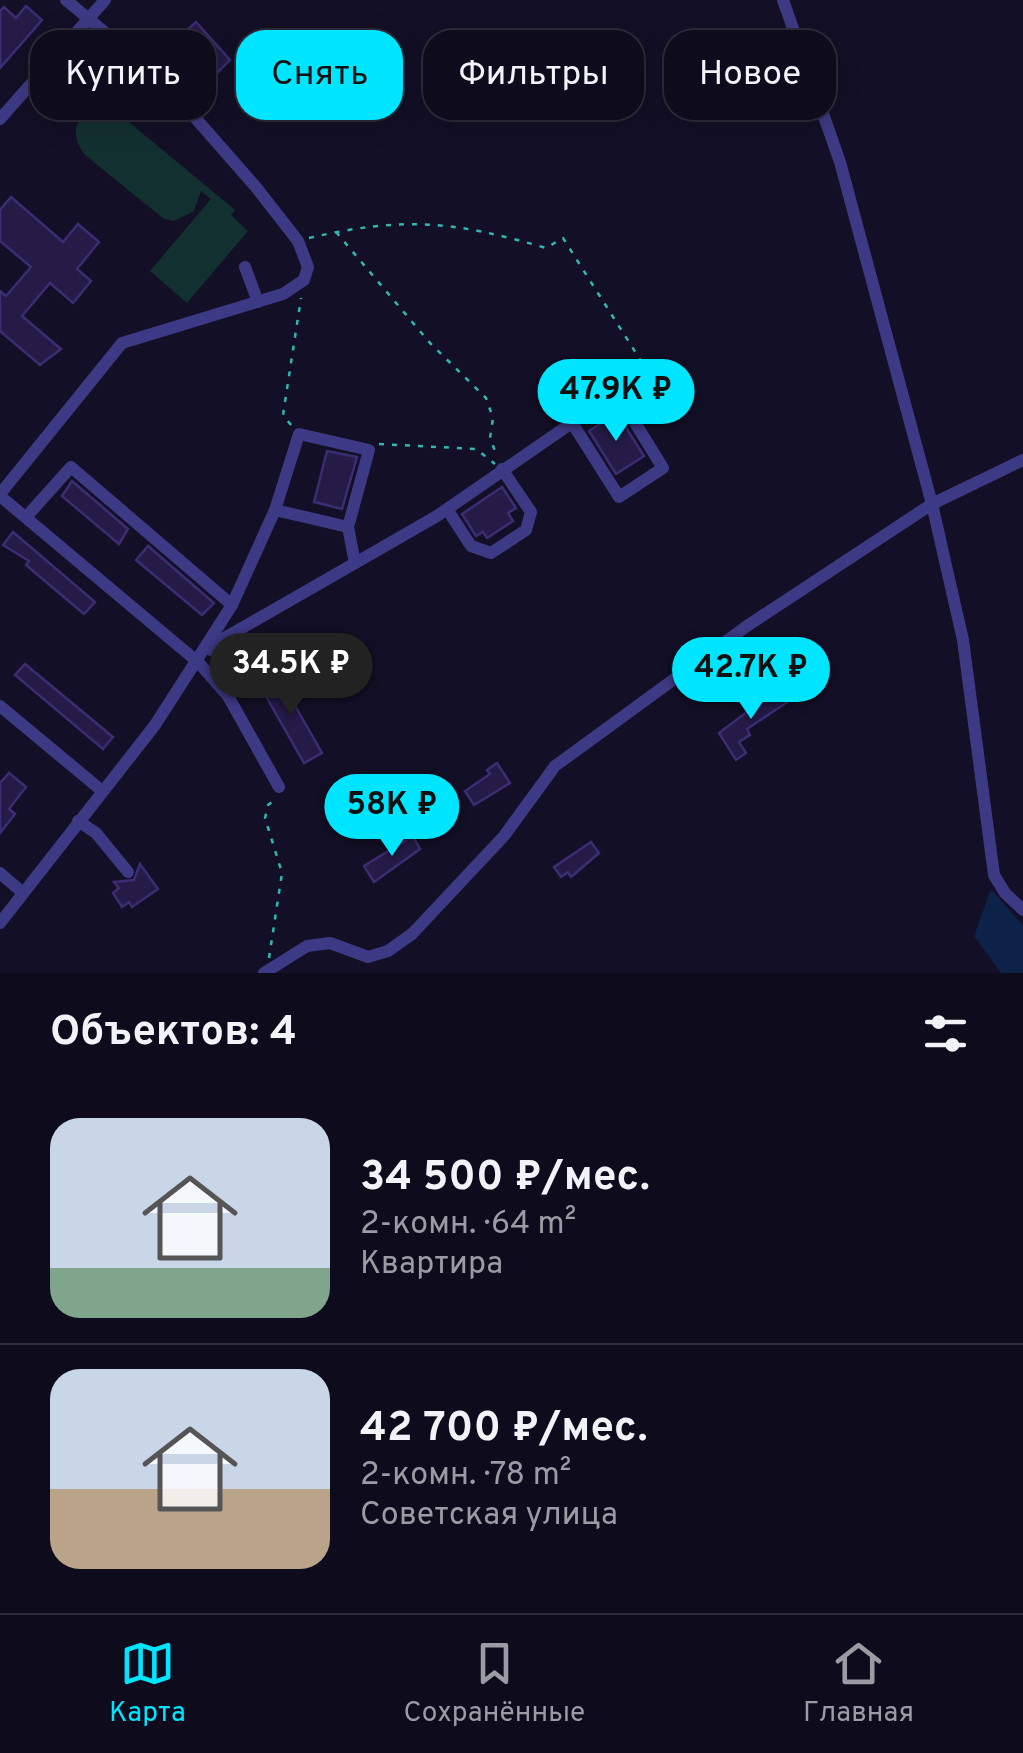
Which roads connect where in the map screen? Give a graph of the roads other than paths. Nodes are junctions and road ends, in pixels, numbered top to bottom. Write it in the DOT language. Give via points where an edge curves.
graph roads {
  1 [pos="66,0"];
  2 [pos="105,0"];
  3 [pos="783,0"];
  4 [pos="88,20"];
  5 [pos="0,119"];
  6 [pos="245,267"];
  7 [pos="258,302"];
  8 [pos="647,371"];
  9 [pos="616,392"];
  10 [pos="571,421"];
  11 [pos="1023,460"];
  12 [pos="502,469"];
  13 [pos="0,494"];
  14 [pos="932,504"];
  15 [pos="446,509"];
  16 [pos="274,510"];
  17 [pos="27,516"];
  18 [pos="348,527"];
  19 [pos="355,563"];
  20 [pos="232,605"];
  21 [pos="199,663"];
  22 [pos="0,706"];
  23 [pos="279,788"];
  24 [pos="101,790"];
  25 [pos="78,821"];
  26 [pos="128,872"];
  27 [pos="0,874"];
  28 [pos="23,893"];
  29 [pos="1023,910"];
  30 [pos="0,923"];
  31 [pos="266,966"];
  1 -- 4 [label="street"];
  2 -- 4 [label="street"];
  3 -- 14 [label="street" via="867,256"];
  4 -- 5 [label="street"];
  4 -- 7 [label="street" via="162,80 298,240 308,267 304,280"];
  6 -- 7 [label="street"];
  7 -- 13 [label="street" via="122,343"];
  8 -- 9 [label="street"];
  9 -- 10 [label="street"];
  9 -- 10 [label="street" via="663,468 619,497"];
  10 -- 12 [label="street"];
  11 -- 14 [label="street"];
  12 -- 15 [label="street"];
  12 -- 15 [label="street" via="531,512 526,530 492,553 471,546"];
  13 -- 17 [label="street"];
  14 -- 29 [label="street" via="963,640 994,875"];
  14 -- 31 [label="street" via="747,626 555,766 504,836 388,951 368,957 330,943"];
  15 -- 19 [label="street"];
  16 -- 18 [label="street"];
  16 -- 18 [label="street" via="299,434 369,450"];
  16 -- 20 [label="street"];
  17 -- 20 [label="street" via="70,467"];
  17 -- 21 [label="street"];
  18 -- 19 [label="street"];
  19 -- 21 [label="street" via="221,640"];
  20 -- 21 [label="street"];
  21 -- 23 [label="street" via="228,696"];
  21 -- 24 [label="street"];
  22 -- 24 [label="street"];
  24 -- 25 [label="street"];
  25 -- 26 [label="street"];
  25 -- 28 [label="street"];
  27 -- 28 [label="street"];
  28 -- 30 [label="street"];
}
